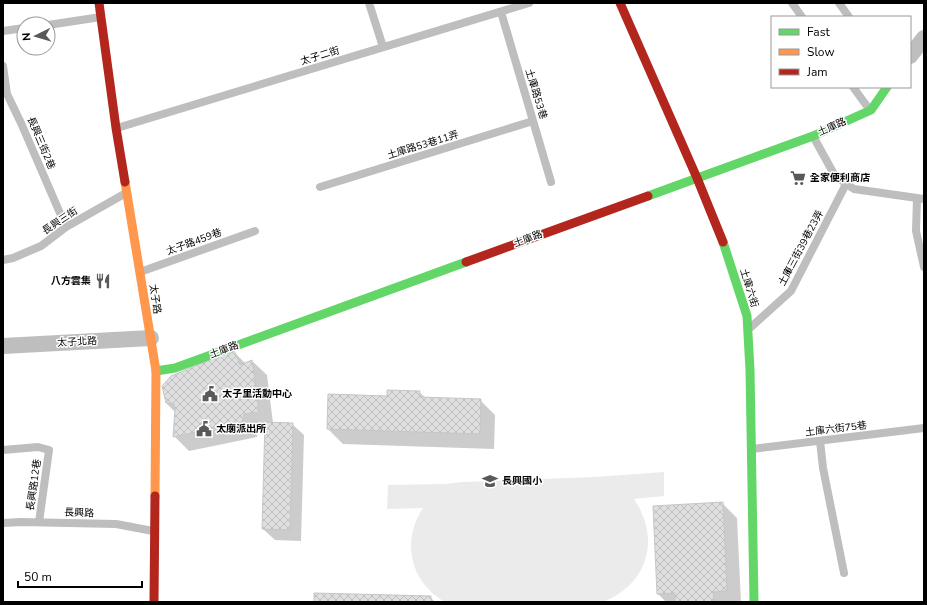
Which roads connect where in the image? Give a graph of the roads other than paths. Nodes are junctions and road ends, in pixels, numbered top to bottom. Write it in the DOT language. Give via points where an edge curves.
graph roads {
  1 [pos="99,3"];
  2 [pos="369,3"];
  3 [pos="529,3"];
  4 [pos="620,3"];
  5 [pos="792,3"];
  6 [pos="840,3"];
  7 [pos="501,12"];
  8 [pos="801,16"];
  9 [pos="848,16"];
  10 [pos="102,17"];
  11 [pos="56,24"];
  12 [pos="16,29"];
  13 [pos="3,31"];
  14 [pos="924,38"];
  15 [pos="382,47"];
  16 [pos="911,55"];
  17 [pos="3,66"];
  18 [pos="854,88"];
  19 [pos="887,88"];
  20 [pos="871,110"];
  21 [pos="533,121"];
  22 [pos="116,128"];
  23 [pos="813,136"];
  24 [pos="697,178"];
  25 [pos="551,182"];
  26 [pos="846,184"];
  27 [pos="320,188"];
  28 [pos="126,192"];
  29 [pos="921,199"];
  30 [pos="66,227"];
  31 [pos="254,231"];
  32 [pos="3,260"];
  33 [pos="924,268"];
  34 [pos="140,272"];
  35 [pos="748,330"];
  36 [pos="151,338"];
  37 [pos="3,346"];
  38 [pos="156,371"];
  39 [pos="924,428"];
  40 [pos="820,441"];
  41 [pos="3,450"];
  42 [pos="751,450"];
  43 [pos="39,522"];
  44 [pos="3,523"];
  45 [pos="154,531"];
  46 [pos="844,573"];
  47 [pos="154,602"];
  48 [pos="754,602"];
  1 -- 10 [label="street, 太子路"];
  2 -- 15 [label="lane"];
  3 -- 7 [label="lane, 太子二街"];
  4 -- 24 [label="street, 土庫六街"];
  5 -- 8 [label="lane"];
  6 -- 9 [label="lane"];
  7 -- 15 [label="lane, 太子二街"];
  7 -- 21 [label="lane, 土庫路53巷"];
  10 -- 11 [label="lane"];
  10 -- 22 [label="street, 太子路"];
  12 -- 13 [label="lane"];
  14 -- 16 [label="street"];
  15 -- 22 [label="lane, 太子二街"];
  17 -- 30 [label="lane, 長興三街2巷" via="7,94"];
  18 -- 20 [label="lane"];
  19 -- 20 [label="street, 土庫路"];
  20 -- 23 [label="street, 土庫路"];
  21 -- 25 [label="lane, 土庫路53巷"];
  21 -- 27 [label="lane, 土庫路53巷11弄"];
  22 -- 28 [label="street, 太子路"];
  23 -- 24 [label="street, 土庫路"];
  23 -- 26 [label="lane" via="835,176"];
  24 -- 35 [label="street, 土庫六街" via="727,253 747,316"];
  24 -- 38 [label="street, 土庫路" via="175,368"];
  26 -- 29 [label="lane" via="854,189"];
  26 -- 35 [label="lane, 土庫三街39巷23弄" via="791,291"];
  28 -- 30 [label="lane, 長興三街"];
  28 -- 34 [label="street, 太子路"];
  29 -- 33 [label="lane" via="916,231"];
  30 -- 32 [label="lane, 長興三街" via="41,246"];
  31 -- 34 [label="lane, 太子路459巷"];
  34 -- 36 [label="street, 太子路"];
  35 -- 42 [label="street, 土庫六街"];
  36 -- 37 [label="street, 太子北路"];
  36 -- 38 [label="street, 太子路"];
  38 -- 45 [label="street, 太子路"];
  39 -- 40 [label="lane, 土庫六街75巷"];
  40 -- 42 [label="lane, 土庫六街75巷"];
  40 -- 46 [label="lane"];
  41 -- 43 [label="lane, 長興路12巷" via="38,447 49,450"];
  42 -- 48 [label="street, 土庫六街"];
  43 -- 44 [label="lane, 長興路"];
  43 -- 45 [label="lane, 長興路" via="116,524"];
  45 -- 47 [label="street, 太子路"];
}
